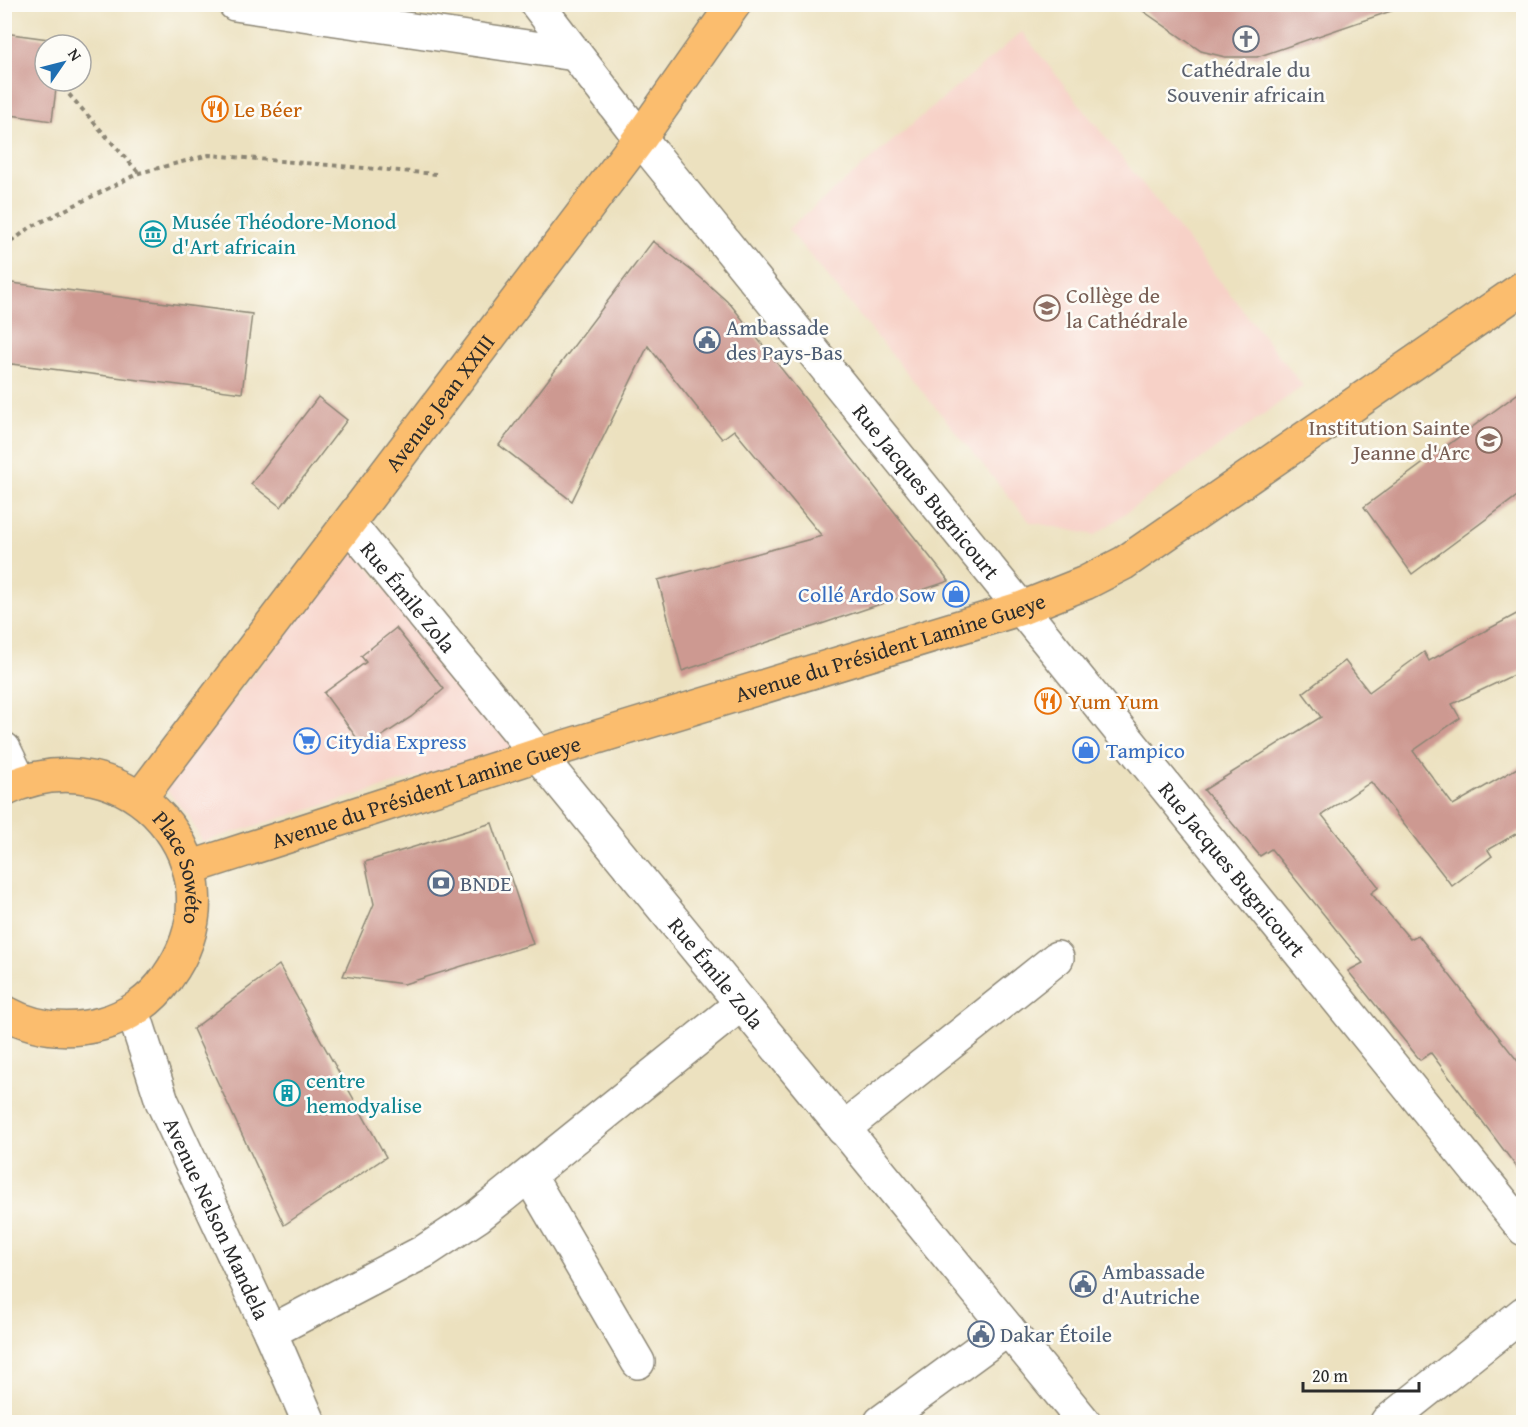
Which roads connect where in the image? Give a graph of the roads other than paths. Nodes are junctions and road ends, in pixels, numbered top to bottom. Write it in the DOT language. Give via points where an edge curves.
graph roads {
  1 [pos="235,4"];
  2 [pos="537,4"];
  3 [pos="735,4"];
  4 [pos="575,54"];
  5 [pos="640,138"];
  6 [pos="1524,287"];
  7 [pos="349,524"];
  8 [pos="1022,608"];
  9 [pos="4,749"];
  10 [pos="538,755"];
  11 [pos="12,786"];
  12 [pos="140,798"];
  13 [pos="189,868"];
  14 [pos="1057,958"];
  15 [pos="741,1004"];
  16 [pos="133,1011"];
  17 [pos="4,1012"];
  18 [pos="843,1129"];
  19 [pos="530,1177"];
  20 [pos="1524,1229"];
  21 [pos="1524,1313"];
  22 [pos="1008,1329"];
  23 [pos="270,1332"];
  24 [pos="638,1362"];
  25 [pos="309,1422"];
  26 [pos="881,1422"];
  27 [pos="1084,1422"];
  28 [pos="1387,1422"];
  1 -- 4 [label="street"];
  2 -- 4 [label="street, Rue Jacques Bugnicourt"];
  3 -- 5 [label="main road, Avenue Jean XXIII"];
  4 -- 5 [label="street, Rue Jacques Bugnicourt"];
  5 -- 7 [label="main road, Avenue Jean XXIII"];
  5 -- 8 [label="street, Rue Jacques Bugnicourt"];
  6 -- 8 [label="main road, Avenue du Président Lamine Gueye" via="1124,563"];
  7 -- 10 [label="street, Rue Émile Zola"];
  7 -- 12 [label="main road, Avenue Jean XXIII"];
  8 -- 10 [label="main road, Avenue du Président Lamine Gueye"];
  8 -- 20 [label="street, Rue Jacques Bugnicourt"];
  9 -- 11 [label="street"];
  10 -- 13 [label="main road, Avenue du Président Lamine Gueye"];
  10 -- 15 [label="street, Rue Émile Zola"];
  11 -- 12 [label="main road, Place Sowéto" via="43,776 90,776"];
  12 -- 13 [label="main road, Place Sowéto" via="171,829"];
  13 -- 16 [label="main road, Place Sowéto" via="194,901 190,933 182,954 159,991"];
  14 -- 18 [label="street"];
  15 -- 18 [label="street, Rue Émile Zola"];
  15 -- 19 [label="street"];
  16 -- 17 [label="main road, Place Sowéto" via="111,1022 63,1029 39,1026"];
  16 -- 23 [label="street, Avenue Nelson Mandela" via="162,1101"];
  18 -- 22 [label="street, Rue Émile Zola"];
  19 -- 23 [label="street" via="425,1251"];
  19 -- 24 [label="street"];
  21 -- 28 [label="street"];
  22 -- 26 [label="street"];
  22 -- 27 [label="street, Rue Émile Zola"];
  23 -- 25 [label="street, Avenue Nelson Mandela"];
}
